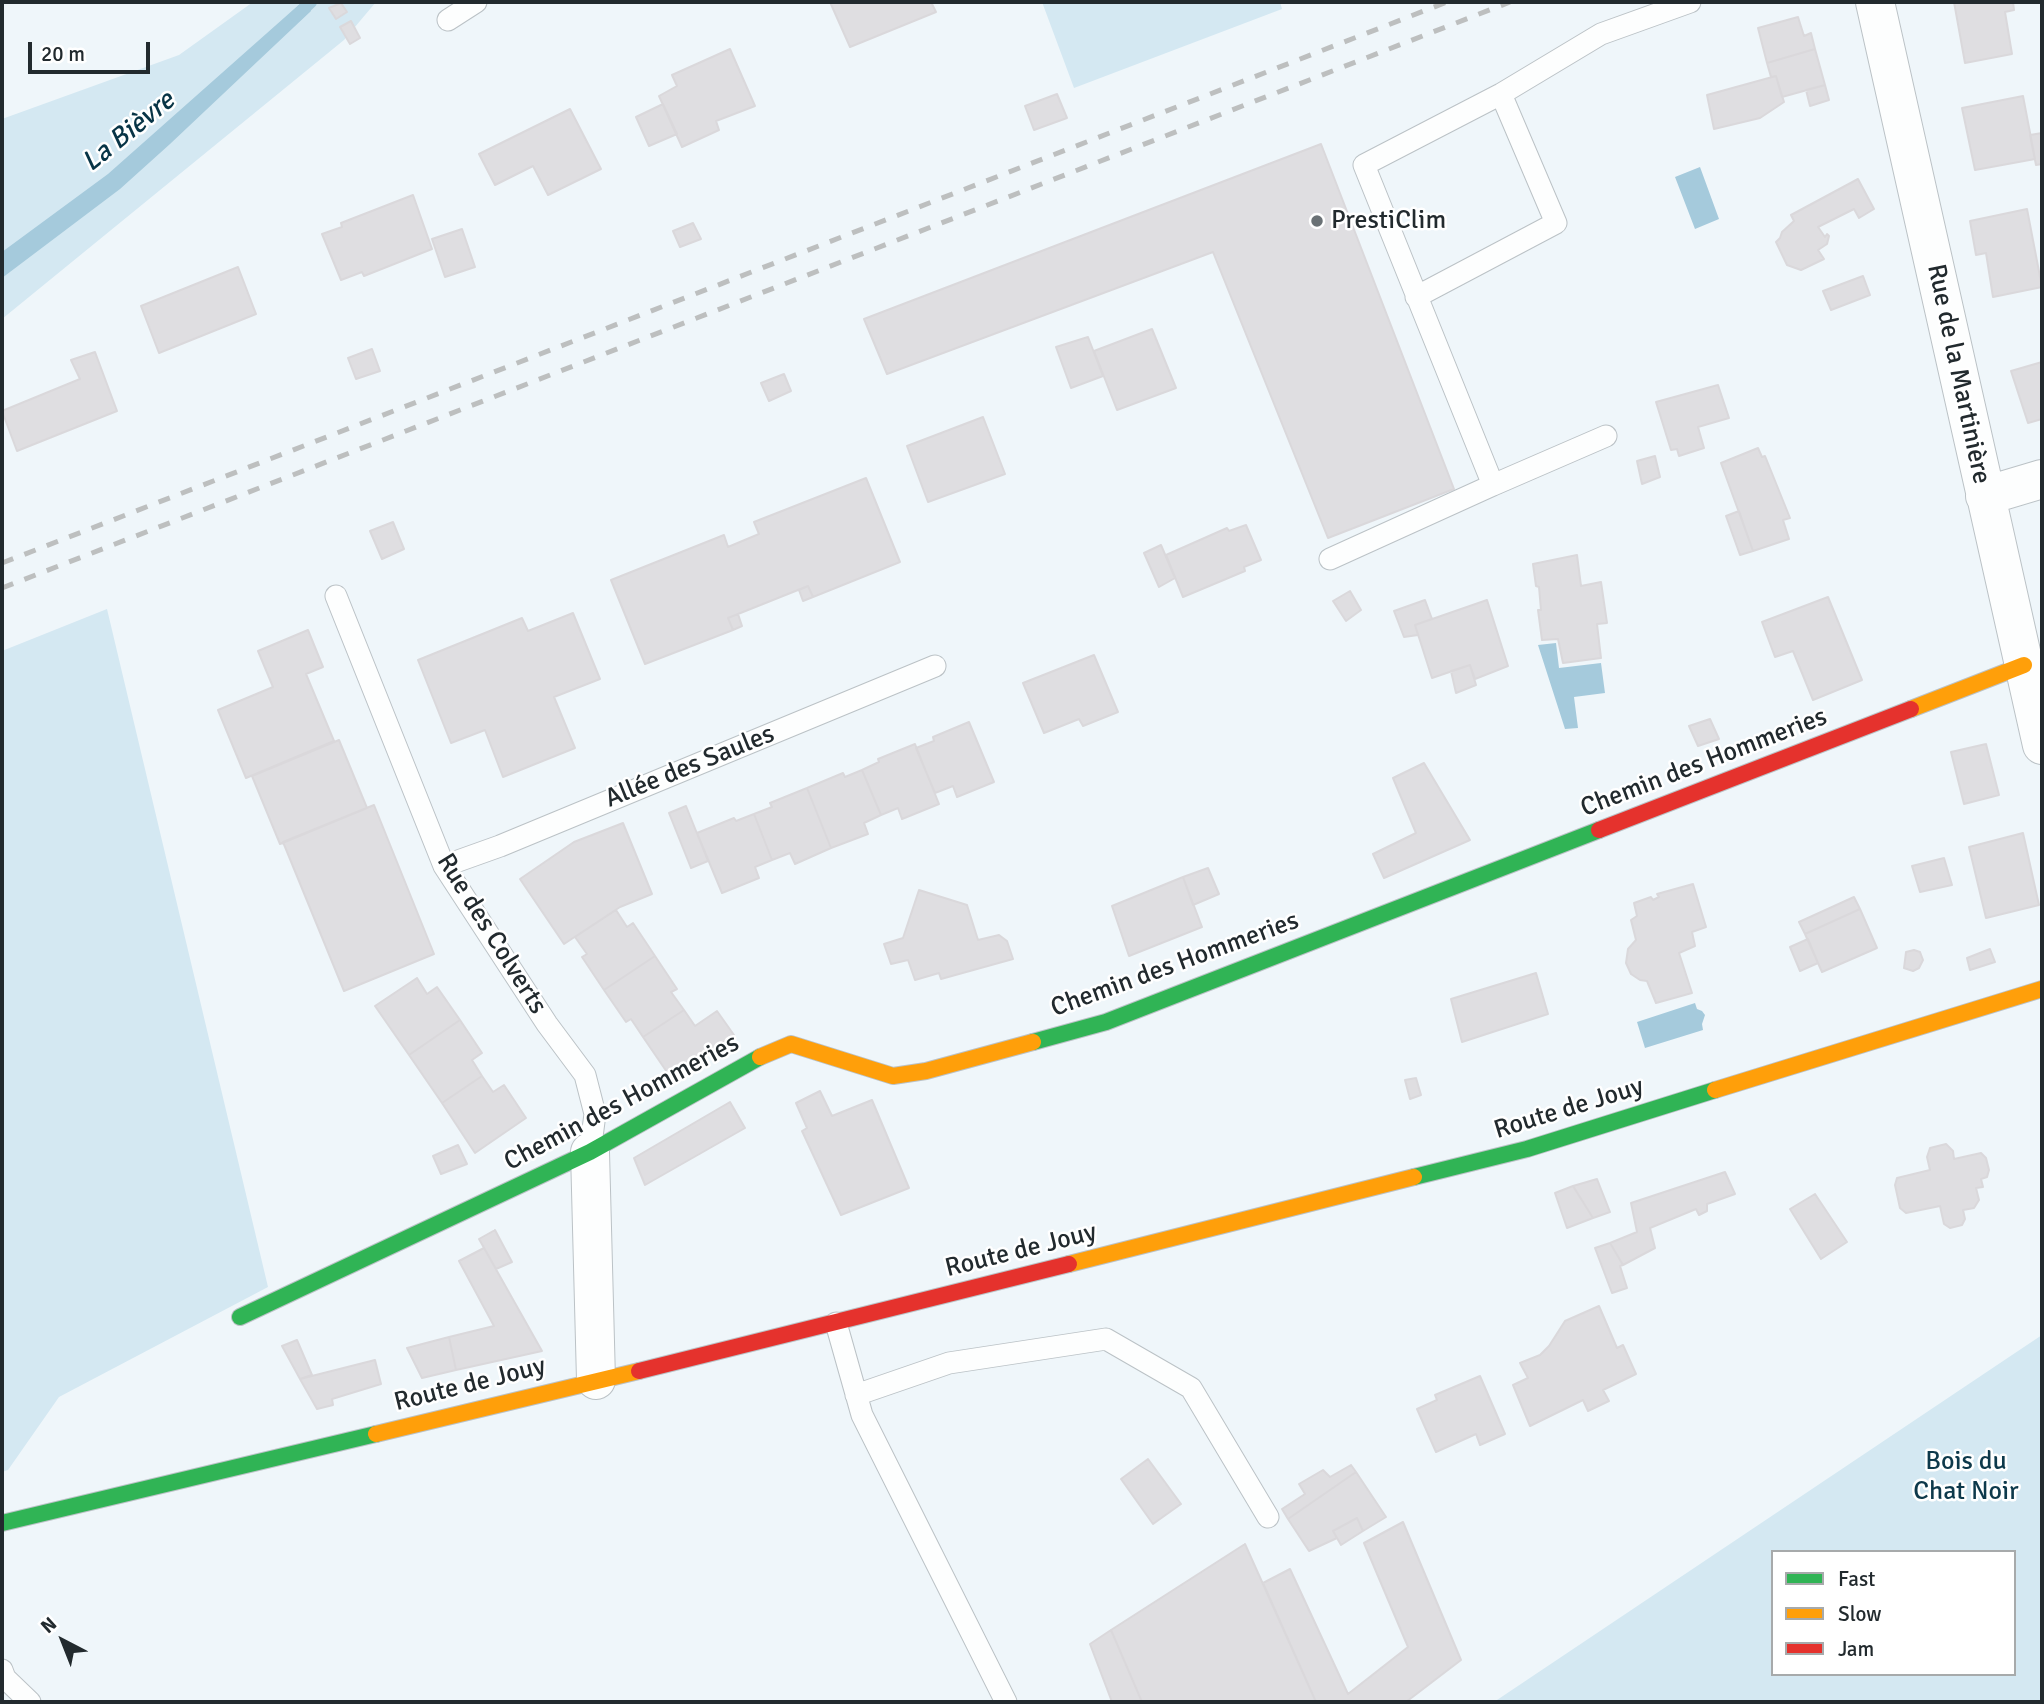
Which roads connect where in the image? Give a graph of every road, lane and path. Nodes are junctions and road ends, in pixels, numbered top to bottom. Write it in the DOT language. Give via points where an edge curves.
graph roads {
  1 [pos="476,2"];
  2 [pos="1690,2"];
  3 [pos="1875,2"];
  4 [pos="448,20"];
  5 [pos="1501,94"];
  6 [pos="1416,297"];
  7 [pos="1606,436"];
  8 [pos="2042,479"];
  9 [pos="1493,485"];
  10 [pos="1985,496"];
  11 [pos="1330,559"];
  12 [pos="336,596"];
  13 [pos="2024,665"];
  14 [pos="935,666"];
  15 [pos="2042,745"];
  16 [pos="444,866"];
  17 [pos="2042,989"];
  18 [pos="590,1152"];
  19 [pos="240,1317"];
  20 [pos="836,1323"];
  21 [pos="596,1380"];
  22 [pos="856,1395"];
  23 [pos="1268,1517"];
  24 [pos="2,1523"];
  25 [pos="2,1670"];
  26 [pos="30,1702"];
  27 [pos="1006,1702"];
  1 -- 4 [label="lane"];
  2 -- 5 [label="lane" via="1601,34"];
  3 -- 10 [label="street, Rue de la Martinière"];
  5 -- 6 [label="lane" via="1364,165"];
  5 -- 6 [label="lane" via="1556,223"];
  6 -- 9 [label="lane"];
  7 -- 9 [label="lane"];
  8 -- 10 [label="street"];
  9 -- 11 [label="lane"];
  10 -- 13 [label="street, Rue de la Martinière"];
  12 -- 16 [label="lane, Rue des Colverts"];
  13 -- 15 [label="street, Rue de la Martinière"];
  13 -- 18 [label="main road, Chemin des Hommeries" via="1106,1022 893,1076 791,1044"];
  14 -- 16 [label="lane, Allée des Saules"];
  16 -- 18 [label="lane, Rue des Colverts" via="585,1075 595,1114"];
  17 -- 20 [label="main road, Route de Jouy" via="1527,1149"];
  18 -- 19 [label="main road, Chemin des Hommeries"];
  18 -- 21 [label="street"];
  20 -- 21 [label="main road, Route de Jouy"];
  20 -- 22 [label="lane"];
  21 -- 24 [label="main road, Route de Jouy"];
  22 -- 23 [label="lane" via="949,1363 1106,1339 1191,1388"];
  22 -- 27 [label="lane"];
  25 -- 26 [label="lane"];
}
